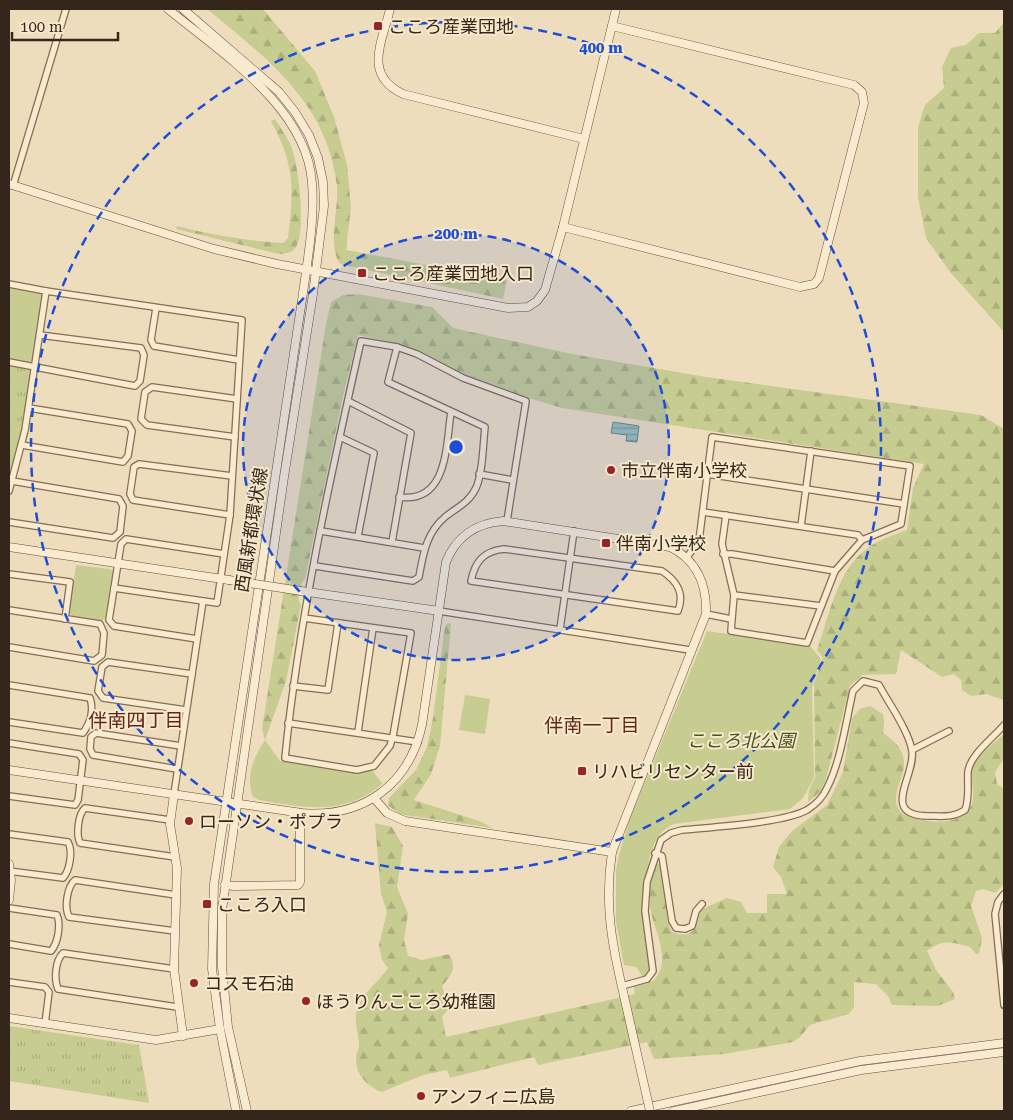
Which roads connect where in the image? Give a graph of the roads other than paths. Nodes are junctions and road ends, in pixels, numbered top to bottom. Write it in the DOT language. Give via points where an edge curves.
graph roads {
  1 [pos="66,9"];
  2 [pos="168,9"];
  3 [pos="183,9"];
  4 [pos="390,9"];
  5 [pos="616,9"];
  6 [pos="612,26"];
  7 [pos="584,139"];
  8 [pos="11,185"];
  9 [pos="563,227"];
  10 [pos="306,269"];
  11 [pos="316,270"];
  12 [pos="9,284"];
  13 [pos="46,291"];
  14 [pos="156,308"];
  15 [pos="40,335"];
  16 [pos="397,347"];
  17 [pos="239,360"];
  18 [pos="9,362"];
  19 [pos="35,368"];
  20 [pos="237,399"];
  21 [pos="348,401"];
  22 [pos="29,408"];
  23 [pos="451,412"];
  24 [pos="235,437"];
  25 [pos="340,437"];
  26 [pos="22,445"];
  27 [pos="811,451"];
  28 [pos="479,474"];
  29 [pos="707,474"];
  30 [pos="232,476"];
  31 [pos="512,480"];
  32 [pos="12,481"];
  33 [pos="806,488"];
  34 [pos="9,491"];
  35 [pos="398,497"];
  36 [pos="904,504"];
  37 [pos="703,512"];
  38 [pos="230,515"];
  39 [pos="726,515"];
  40 [pos="507,521"];
  41 [pos="9,522"];
  42 [pos="801,526"];
  43 [pos="321,531"];
  44 [pos="574,531"];
  45 [pos="358,536"];
  46 [pos="862,540"];
  47 [pos="392,542"];
  48 [pos="9,547"];
  49 [pos="424,548"];
  50 [pos="224,554"];
  51 [pos="723,554"];
  52 [pos="686,557"];
  53 [pos="571,558"];
  54 [pos="118,563"];
  55 [pos="315,566"];
  56 [pos="835,571"];
  57 [pos="9,574"];
  58 [pos="225,579"];
  59 [pos="114,588"];
  60 [pos="305,592"];
  61 [pos="566,593"];
  62 [pos="734,595"];
  63 [pos="203,601"];
  64 [pos="821,606"];
  65 [pos="9,610"];
  66 [pos="439,611"];
  67 [pos="706,614"];
  68 [pos="304,618"];
  69 [pos="65,619"];
  70 [pos="731,619"];
  71 [pos="338,623"];
  72 [pos="373,628"];
  73 [pos="560,629"];
  74 [pos="197,639"];
  75 [pos="9,647"];
  76 [pos="690,650"];
  77 [pos="192,674"];
  78 [pos="9,685"];
  79 [pos="293,686"];
  80 [pos="186,710"];
  81 [pos="9,722"];
  82 [pos="288,723"];
  83 [pos="1004,726"];
  84 [pos="949,731"];
  85 [pos="358,732"];
  86 [pos="393,736"];
  87 [pos="418,742"];
  88 [pos="9,743"];
  89 [pos="181,746"];
  90 [pos="912,750"];
  91 [pos="178,769"];
  92 [pos="9,770"];
  93 [pos="81,780"];
  94 [pos="174,794"];
  95 [pos="9,796"];
  96 [pos="374,798"];
  97 [pos="225,802"];
  98 [pos="236,804"];
  99 [pos="300,813"];
  100 [pos="170,820"];
  101 [pos="9,834"];
  102 [pos="612,852"];
  103 [pos="655,853"];
  104 [pos="175,857"];
  105 [pos="9,868"];
  106 [pos="225,884"];
  107 [pos="1004,894"];
  108 [pos="176,895"];
  109 [pos="9,900"];
  110 [pos="702,904"];
  111 [pos="9,908"];
  112 [pos="175,931"];
  113 [pos="9,944"];
  114 [pos="174,969"];
  115 [pos="9,982"];
  116 [pos="622,986"];
  117 [pos="1004,1005"];
  118 [pos="177,1007"];
  119 [pos="9,1018"];
  120 [pos="45,1024"];
  121 [pos="220,1029"];
  122 [pos="182,1036"];
  123 [pos="1004,1042"];
  124 [pos="1004,1052"];
  125 [pos="236,1111"];
  126 [pos="247,1111"];
  127 [pos="631,1111"];
  128 [pos="650,1111"];
  129 [pos="674,1111"];
  1 -- 8 [label="street"];
  2 -- 10 [label="street, 西風新都環状線" via="270,97 298,135 312,181"];
  3 -- 11 [label="street, 西風新都環状線" via="279,92 308,135 318,158 323,182 324,206"];
  4 -- 7 [label="street" via="378,70 390,88"];
  5 -- 6 [label="street"];
  6 -- 7 [label="street"];
  6 -- 9 [label="street" via="854,85 862,92 864,103 819,278 814,284 800,287"];
  7 -- 9 [label="street"];
  8 -- 10 [label="street" via="214,249"];
  9 -- 11 [label="street" via="545,290 528,307 519,308"];
  10 -- 11 [label="street"];
  10 -- 97 [label="street, 西風新都環状線"];
  11 -- 98 [label="street, 西風新都環状線"];
  12 -- 13 [label="street"];
  13 -- 14 [label="street"];
  13 -- 15 [label="street"];
  14 -- 17 [label="street" via="151,340 154,346"];
  14 -- 17 [label="street" via="242,320"];
  15 -- 19 [label="street"];
  15 -- 19 [label="street" via="141,348 144,354 140,381 135,386"];
  16 -- 21 [label="street" via="361,341"];
  16 -- 23 [label="street" via="388,382"];
  16 -- 31 [label="street" via="492,390 526,401"];
  17 -- 20 [label="street"];
  18 -- 19 [label="street"];
  19 -- 22 [label="street"];
  20 -- 24 [label="street"];
  20 -- 24 [label="street" via="152,387 145,392 141,419 147,425"];
  21 -- 25 [label="street"];
  21 -- 35 [label="street" via="411,432"];
  22 -- 26 [label="street"];
  22 -- 26 [label="street" via="128,424 132,431 128,456 123,462"];
  23 -- 28 [label="street" via="485,427"];
  23 -- 35 [label="street" via="438,481 419,495"];
  24 -- 30 [label="street"];
  25 -- 43 [label="street"];
  25 -- 45 [label="street" via="374,453"];
  26 -- 32 [label="street"];
  27 -- 29 [label="street" via="712,437"];
  27 -- 33 [label="street"];
  27 -- 36 [label="street" via="910,466"];
  28 -- 31 [label="street"];
  28 -- 49 [label="street" via="468,500 444,518"];
  29 -- 33 [label="street"];
  29 -- 37 [label="street"];
  30 -- 38 [label="street"];
  30 -- 38 [label="street" via="139,464 134,467 130,494 134,500"];
  31 -- 40 [label="street"];
  32 -- 34 [label="street"];
  32 -- 41 [label="street" via="119,499 123,506 120,532 113,538"];
  33 -- 36 [label="street"];
  33 -- 42 [label="street"];
  35 -- 47 [label="street"];
  36 -- 46 [label="street" via="901,524"];
  37 -- 39 [label="street"];
  37 -- 52 [label="street" via="699,541"];
  38 -- 50 [label="street"];
  39 -- 42 [label="street"];
  39 -- 51 [label="street"];
  40 -- 44 [label="street"];
  40 -- 66 [label="street" via="478,526 458,541 446,562"];
  42 -- 46 [label="street" via="858,535"];
  43 -- 45 [label="street"];
  43 -- 55 [label="street"];
  44 -- 52 [label="street" via="658,543"];
  44 -- 53 [label="street"];
  45 -- 47 [label="street"];
  46 -- 56 [label="street"];
  47 -- 49 [label="street"];
  48 -- 54 [label="street"];
  49 -- 55 [label="street" via="419,577 412,581"];
  50 -- 54 [label="street" via="126,539 121,544"];
  50 -- 58 [label="street"];
  51 -- 56 [label="street"];
  51 -- 62 [label="street"];
  52 -- 67 [label="street" via="703,584"];
  53 -- 61 [label="street"];
  53 -- 61 [label="street" via="491,550 480,558 471,581"];
  53 -- 61 [label="street" via="662,571 673,578 680,590 680,603 678,611"];
  54 -- 58 [label="street"];
  54 -- 59 [label="street"];
  55 -- 60 [label="street"];
  56 -- 64 [label="street"];
  57 -- 69 [label="street" via="70,582"];
  58 -- 60 [label="street, bridge"];
  58 -- 63 [label="street" via="217,603"];
  59 -- 63 [label="street"];
  59 -- 74 [label="street" via="109,620 114,626"];
  60 -- 66 [label="street"];
  60 -- 68 [label="street"];
  61 -- 73 [label="street"];
  62 -- 64 [label="street"];
  62 -- 70 [label="street"];
  63 -- 74 [label="street"];
  64 -- 70 [label="street" via="807,644 730,631"];
  65 -- 69 [label="street"];
  66 -- 73 [label="street"];
  66 -- 87 [label="street"];
  67 -- 70 [label="street"];
  67 -- 76 [label="street"];
  68 -- 71 [label="street"];
  68 -- 79 [label="street"];
  69 -- 75 [label="street" via="100,624 104,633 102,655 94,661"];
  71 -- 72 [label="street"];
  71 -- 79 [label="street" via="328,690"];
  72 -- 85 [label="street"];
  72 -- 86 [label="street" via="411,633"];
  73 -- 76 [label="street"];
  74 -- 77 [label="street"];
  76 -- 102 [label="street"];
  77 -- 80 [label="street"];
  77 -- 80 [label="street" via="108,662 102,666 98,691 103,698"];
  78 -- 81 [label="street" via="90,698 92,704 88,726 82,733"];
  79 -- 82 [label="street"];
  80 -- 89 [label="street"];
  82 -- 85 [label="street"];
  82 -- 86 [label="street" via="285,758 357,770 374,766 390,746"];
  83 -- 90 [label="street" via="971,763 968,772 969,801 958,815 921,816 904,807 902,788 909,772"];
  84 -- 90 [label="street"];
  85 -- 86 [label="street"];
  86 -- 87 [label="street"];
  87 -- 96 [label="street" via="402,772"];
  88 -- 93 [label="street" via="80,754 83,760"];
  89 -- 91 [label="street"];
  89 -- 91 [label="street" via="96,733 91,737 93,756"];
  90 -- 103 [label="street" via="879,685 863,681 853,691 833,774 817,803 788,817 671,834 662,840"];
  91 -- 94 [label="street"];
  92 -- 93 [label="street"];
  93 -- 94 [label="street"];
  93 -- 95 [label="street" via="78,800 74,805"];
  94 -- 97 [label="street"];
  94 -- 100 [label="street"];
  96 -- 99 [label="street" via="340,812"];
  96 -- 102 [label="street" via="386,813 405,821"];
  97 -- 98 [label="street"];
  97 -- 121 [label="street, 西風新都環状線" via="213,914 212,969"];
  98 -- 99 [label="street"];
  98 -- 106 [label="street, 西風新都環状線"];
  99 -- 106 [label="street" via="298,885"];
  100 -- 104 [label="street"];
  100 -- 104 [label="street" via="85,808 77,838 80,843"];
  101 -- 105 [label="street" via="68,842 71,848 64,878"];
  102 -- 116 [label="street" via="608,908"];
  103 -- 110 [label="street" via="662,856 672,921 676,928 692,926 696,911"];
  103 -- 116 [label="street" via="647,882 645,911 653,971 647,979"];
  104 -- 108 [label="street"];
  105 -- 109 [label="street"];
  106 -- 126 [label="street, 西風新都環状線" via="222,938 225,997 228,1026"];
  107 -- 117 [label="street" via="994,914"];
  108 -- 112 [label="street"];
  108 -- 112 [label="street" via="75,880 70,884 66,911 69,917"];
  111 -- 113 [label="street" via="57,915 59,921 56,946 51,951"];
  112 -- 114 [label="street"];
  114 -- 118 [label="street"];
  114 -- 118 [label="street" via="63,953 58,958 56,983 58,989"];
  115 -- 120 [label="street" via="46,987 49,992"];
  116 -- 128 [label="street, bridge"];
  118 -- 122 [label="street"];
  119 -- 120 [label="street"];
  120 -- 122 [label="street" via="156,1040"];
  121 -- 122 [label="street"];
  121 -- 125 [label="street, 西風新都環状線"];
  123 -- 127 [label="street" via="846,1064"];
  124 -- 129 [label="street" via="869,1068"];
}
